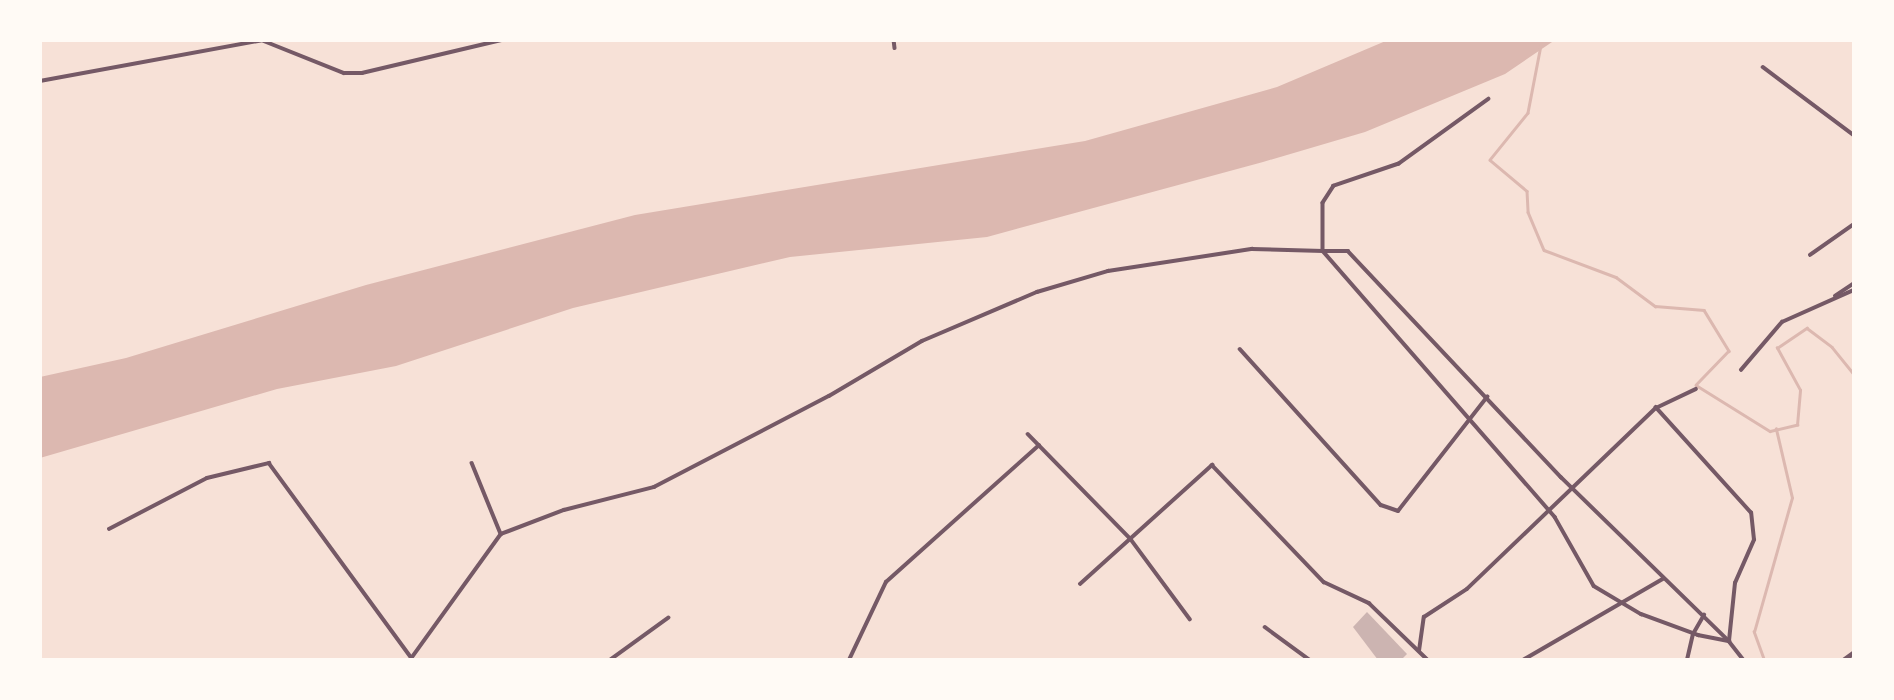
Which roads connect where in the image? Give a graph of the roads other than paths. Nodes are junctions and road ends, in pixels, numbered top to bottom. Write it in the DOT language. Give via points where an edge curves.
graph roads {
  1 [pos="502,40"];
  2 [pos="894,40"];
  3 [pos="263,41"];
  4 [pos="895,48"];
  5 [pos="1763,66"];
  6 [pos="40,81"];
  7 [pos="1489,100"];
  8 [pos="1854,135"];
  9 [pos="1854,224"];
  10 [pos="1323,251"];
  11 [pos="1810,255"];
  12 [pos="1854,283"];
  13 [pos="1854,290"];
  14 [pos="1827,302"];
  15 [pos="1240,349"];
  16 [pos="1741,370"];
  17 [pos="1696,389"];
  18 [pos="1487,397"];
  19 [pos="1656,408"];
  20 [pos="1470,418"];
  21 [pos="1028,434"];
  22 [pos="1039,445"];
  23 [pos="472,463"];
  24 [pos="1573,489"];
  25 [pos="1547,510"];
  26 [pos="109,528"];
  27 [pos="501,534"];
  28 [pos="1130,538"];
  29 [pos="1663,579"];
  30 [pos="1080,584"];
  31 [pos="1623,603"];
  32 [pos="1704,615"];
  33 [pos="668,618"];
  34 [pos="1190,619"];
  35 [pos="1265,628"];
  36 [pos="1693,634"];
  37 [pos="1729,641"];
  38 [pos="1419,651"];
  39 [pos="1854,652"];
  40 [pos="410,658"];
  41 [pos="610,660"];
  42 [pos="849,660"];
  43 [pos="1310,660"];
  44 [pos="1428,660"];
  45 [pos="1523,660"];
  46 [pos="1687,660"];
  47 [pos="1744,660"];
  48 [pos="1843,660"];
  1 -- 3 [label="street" via="362,73 344,73"];
  2 -- 4 [label="street"];
  3 -- 6 [label="street"];
  5 -- 8 [label="street"];
  7 -- 10 [label="street" via="1399,164 1334,186 1323,203"];
  9 -- 11 [label="street"];
  10 -- 18 [label="street" via="1348,251"];
  10 -- 20 [label="street"];
  10 -- 27 [label="street" via="1252,249 1175,259 1037,292 922,341 829,396 654,487 565,510"];
  12 -- 14 [label="street"];
  13 -- 14 [label="street"];
  14 -- 16 [label="street" via="1782,322"];
  15 -- 20 [label="street" via="1381,505 1398,511"];
  17 -- 19 [label="street"];
  18 -- 20 [label="street"];
  18 -- 24 [label="street"];
  19 -- 24 [label="street"];
  19 -- 37 [label="street" via="1751,513 1754,540 1735,583"];
  20 -- 25 [label="street"];
  21 -- 22 [label="street"];
  22 -- 28 [label="street"];
  22 -- 42 [label="street" via="886,582"];
  23 -- 27 [label="street"];
  24 -- 25 [label="street"];
  24 -- 29 [label="street"];
  25 -- 31 [label="street" via="1594,586"];
  25 -- 38 [label="street" via="1467,589 1424,617"];
  26 -- 40 [label="street" via="207,478 269,463"];
  27 -- 40 [label="street"];
  28 -- 30 [label="street"];
  28 -- 34 [label="street"];
  28 -- 38 [label="street" via="1212,466 1324,582 1369,603"];
  29 -- 31 [label="street"];
  29 -- 32 [label="street"];
  31 -- 36 [label="street"];
  31 -- 45 [label="street"];
  32 -- 36 [label="street"];
  32 -- 37 [label="street"];
  33 -- 41 [label="street"];
  35 -- 43 [label="street"];
  36 -- 37 [label="street"];
  36 -- 46 [label="street"];
  37 -- 47 [label="street"];
  38 -- 44 [label="street"];
  39 -- 48 [label="street"];
}
